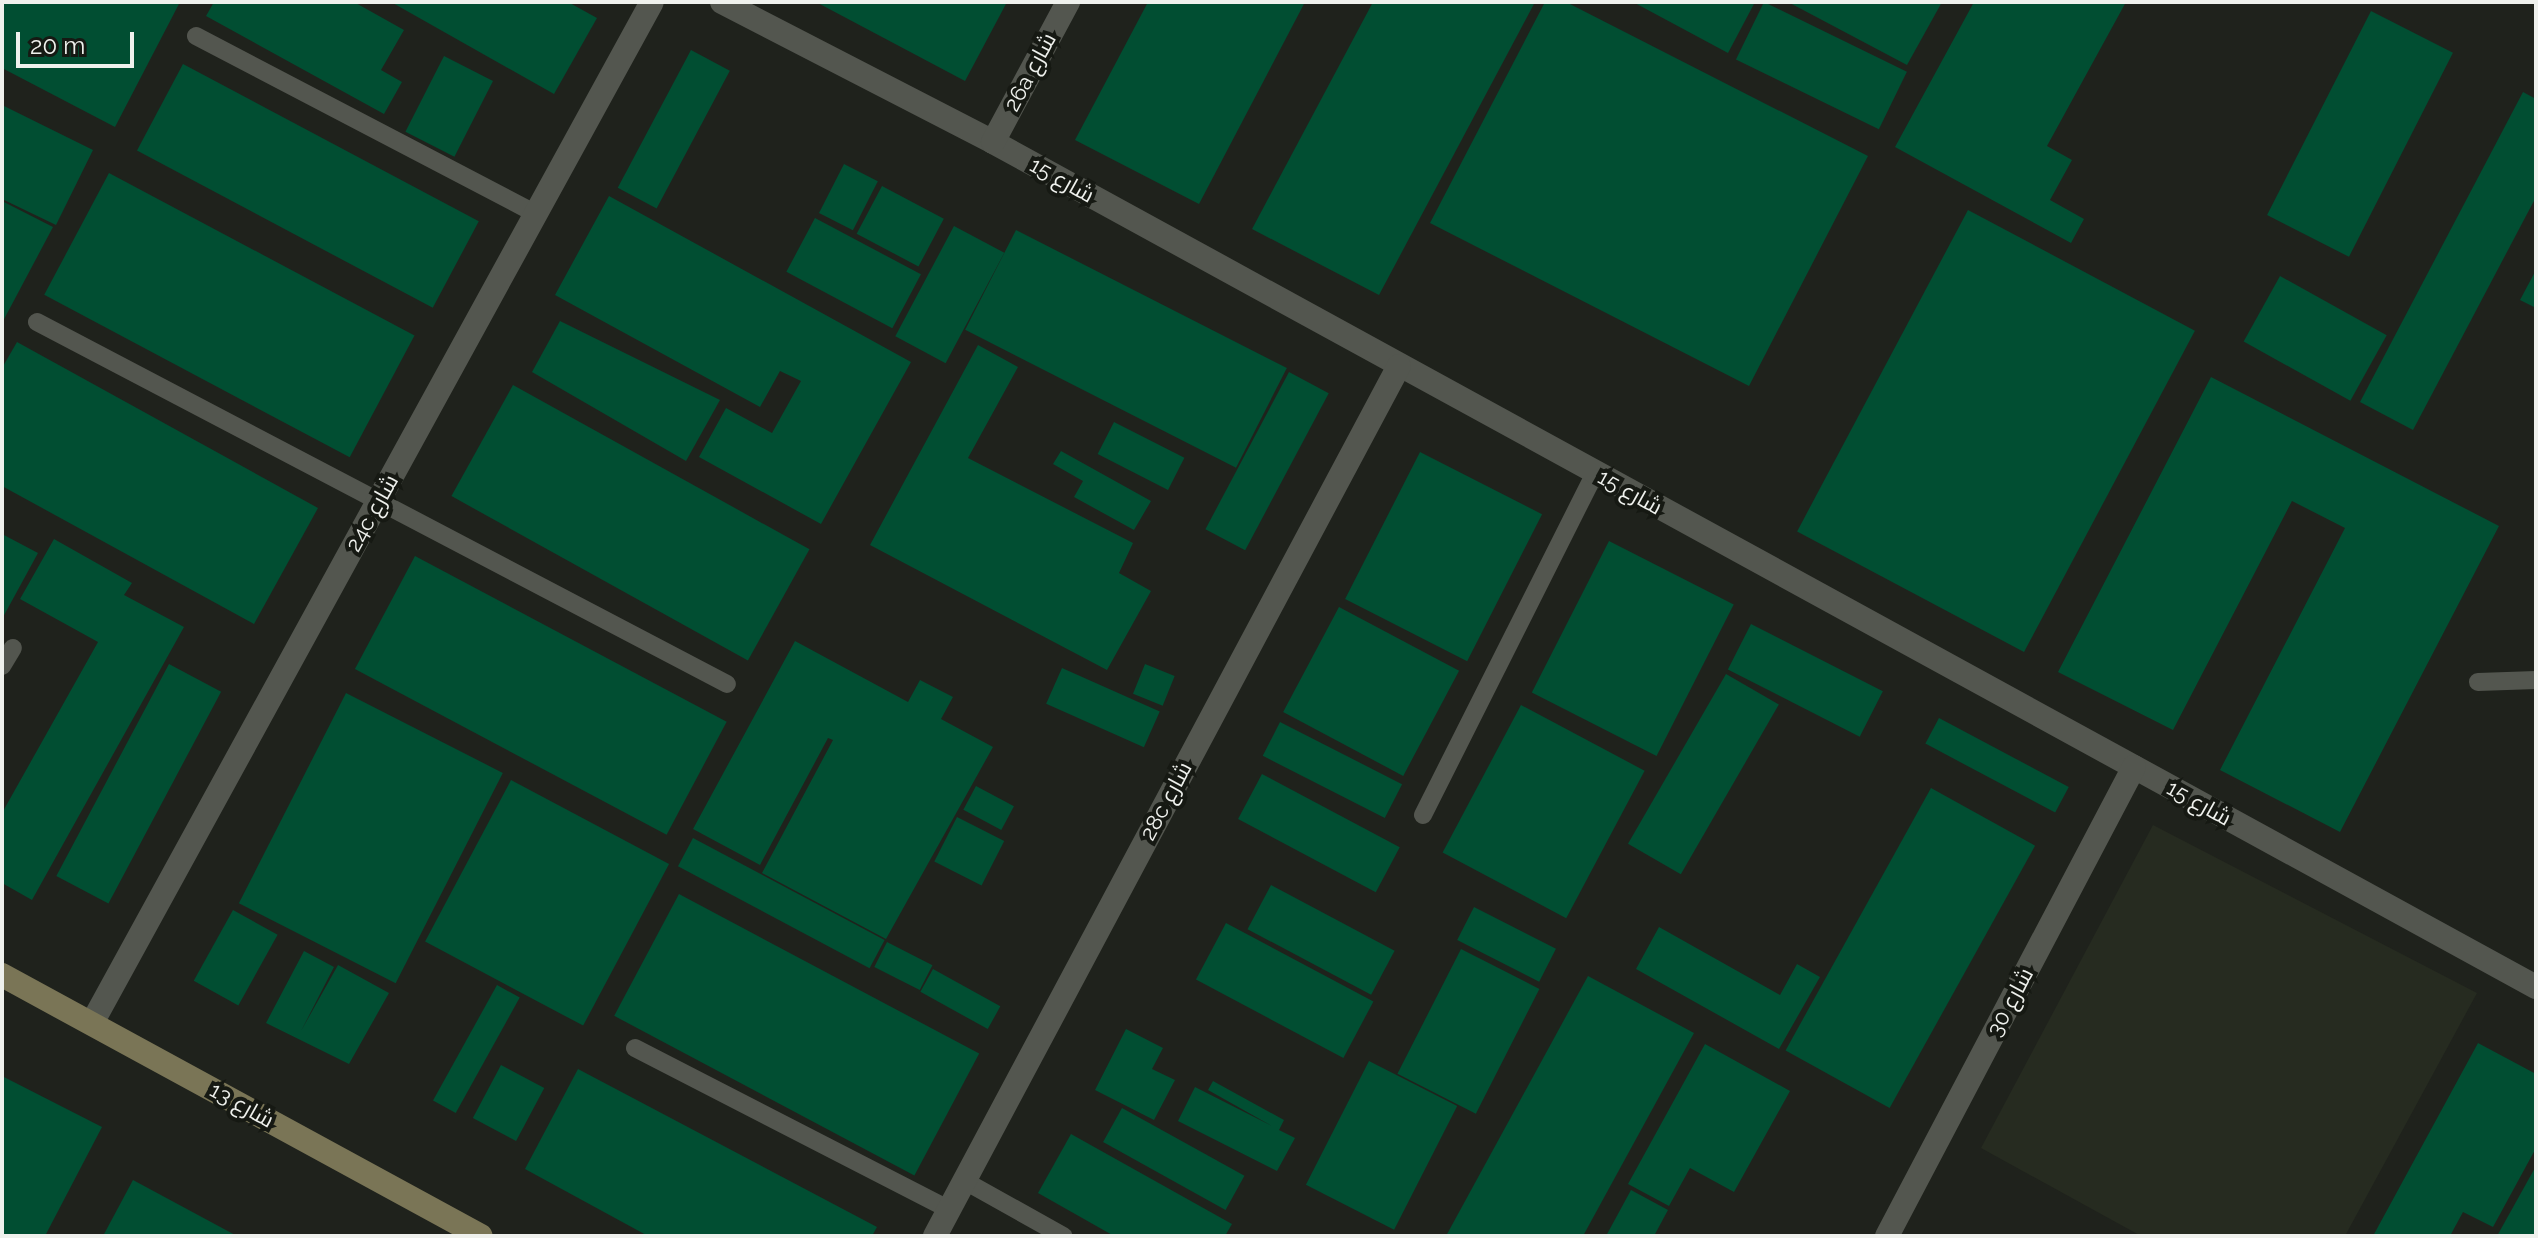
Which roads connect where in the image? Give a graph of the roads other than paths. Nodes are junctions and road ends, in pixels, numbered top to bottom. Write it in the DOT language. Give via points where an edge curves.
graph roads {
  1 [pos="652,2"];
  2 [pos="722,2"];
  3 [pos="1068,2"];
  4 [pos="196,36"];
  5 [pos="993,142"];
  6 [pos="536,214"];
  7 [pos="37,322"];
  8 [pos="1399,366"];
  9 [pos="1595,473"];
  10 [pos="378,501"];
  11 [pos="13,648"];
  12 [pos="2,666"];
  13 [pos="2536,680"];
  14 [pos="2478,682"];
  15 [pos="727,684"];
  16 [pos="2134,767"];
  17 [pos="1423,815"];
  18 [pos="2,975"];
  19 [pos="2536,987"];
  20 [pos="92,1023"];
  21 [pos="635,1048"];
  22 [pos="963,1180"];
  23 [pos="948,1209"];
  24 [pos="481,1236"];
  25 [pos="935,1236"];
  26 [pos="1063,1236"];
  27 [pos="1887,1236"];
  1 -- 6 [label="street, 24c شارع"];
  2 -- 5 [label="street, شارع 15"];
  3 -- 5 [label="street, 26a شارع"];
  4 -- 6 [label="lane"];
  5 -- 8 [label="street, شارع 15"];
  6 -- 10 [label="street, 24c شارع"];
  7 -- 10 [label="lane"];
  8 -- 9 [label="street, شارع 15"];
  8 -- 22 [label="street, 28c شارع"];
  9 -- 16 [label="street, شارع 15"];
  9 -- 17 [label="lane"];
  10 -- 15 [label="lane"];
  10 -- 20 [label="street, 24c شارع"];
  11 -- 12 [label="lane"];
  13 -- 14 [label="lane"];
  16 -- 19 [label="street, شارع 15"];
  16 -- 27 [label="street, شارع 30"];
  18 -- 20 [label="street, شارع 13"];
  20 -- 24 [label="street, شارع 13"];
  21 -- 23 [label="lane"];
  22 -- 23 [label="street, 28c شارع"];
  22 -- 26 [label="lane"];
  23 -- 25 [label="street, 28c شارع"];
}
